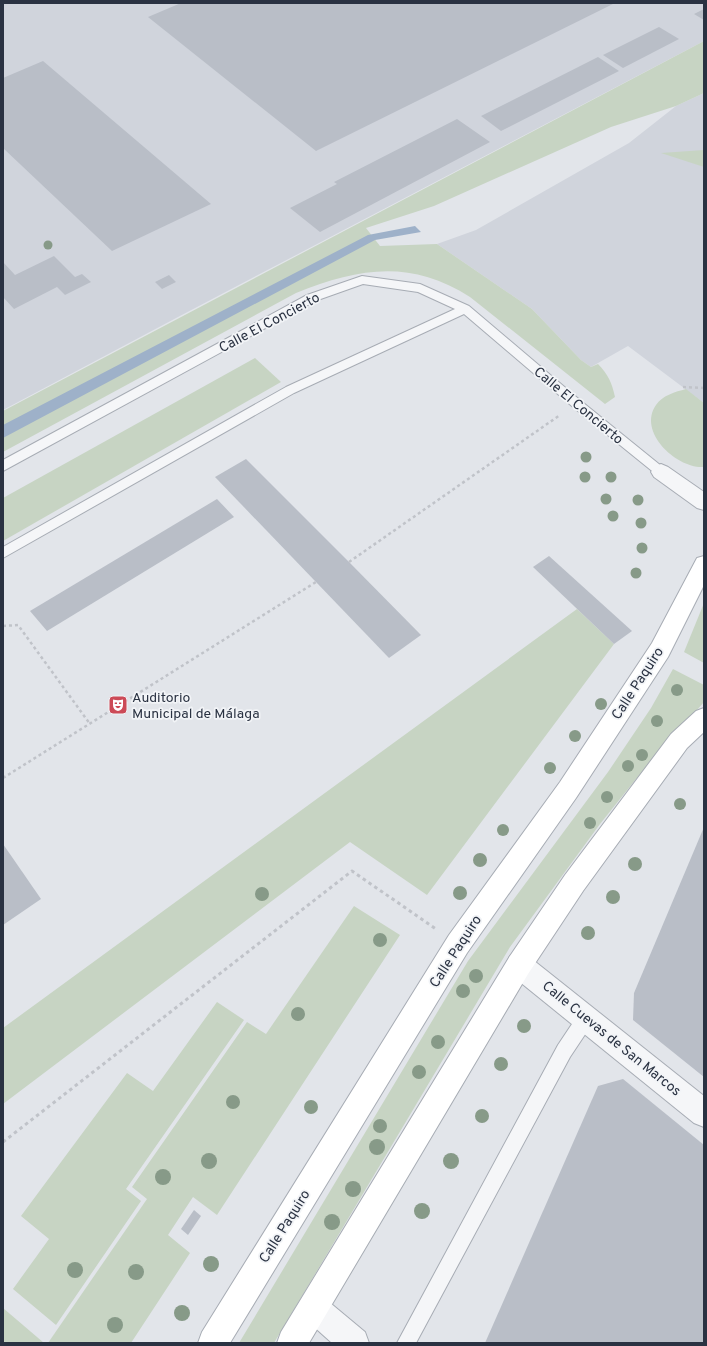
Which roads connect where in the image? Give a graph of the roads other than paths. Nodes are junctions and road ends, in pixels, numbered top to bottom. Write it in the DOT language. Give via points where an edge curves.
graph roads {
  1 [pos="465,309"];
  2 [pos="3,466"];
  3 [pos="661,472"];
  4 [pos="704,502"];
  5 [pos="3,553"];
  6 [pos="704,564"];
  7 [pos="702,724"];
  8 [pos="519,965"];
  9 [pos="586,1018"];
  10 [pos="704,1113"];
  11 [pos="313,1307"];
  12 [pos="213,1343"];
  13 [pos="292,1343"];
  14 [pos="354,1343"];
  15 [pos="406,1343"];
  1 -- 2 [label="lane, Calle El Concierto" via="420,288 362,280 311,298"];
  1 -- 3 [label="lane, Calle El Concierto"];
  1 -- 5 [label="lane" via="290,390"];
  3 -- 4 [label="street, Calle El Concierto"];
  6 -- 12 [label="main road, Calle Paquiro" via="660,650 568,790 458,944"];
  7 -- 8 [label="main road" via="679,741 574,883"];
  8 -- 9 [label="street, Calle Cuevas de San Marcos"];
  8 -- 11 [label="main road"];
  9 -- 10 [label="street, Calle Cuevas de San Marcos"];
  9 -- 15 [label="lane" via="564,1051"];
  11 -- 13 [label="main road"];
  11 -- 14 [label="street"];
}
